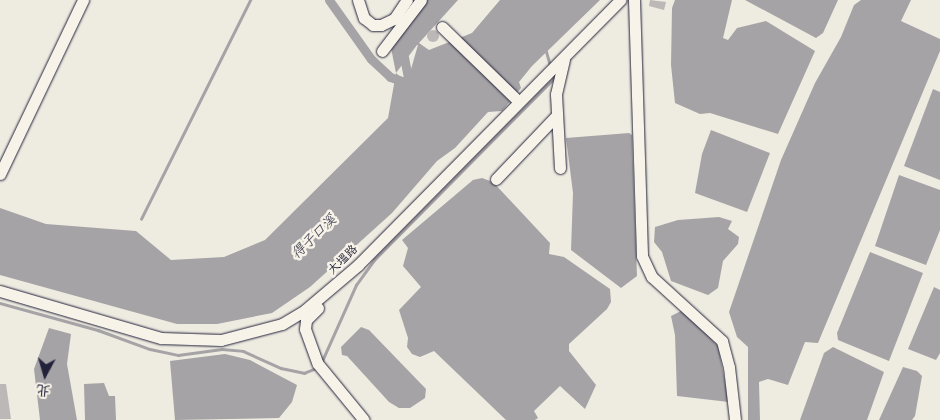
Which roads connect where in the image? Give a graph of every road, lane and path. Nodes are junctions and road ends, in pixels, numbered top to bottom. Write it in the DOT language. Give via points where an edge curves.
graph roads {
  1 [pos="83,0"];
  2 [pos="358,0"];
  3 [pos="407,0"];
  4 [pos="620,0"];
  5 [pos="634,0"];
  6 [pos="420,2"];
  7 [pos="442,27"];
  8 [pos="382,51"];
  9 [pos="565,58"];
  10 [pos="518,101"];
  11 [pos="556,117"];
  12 [pos="560,168"];
  13 [pos="0,174"];
  14 [pos="496,179"];
  15 [pos="0,291"];
  16 [pos="330,291"];
  17 [pos="364,420"];
  18 [pos="736,420"];
  1 -- 13 [label="lane"];
  2 -- 3 [label="lane" via="364,18 373,25 381,26 394,19"];
  4 -- 9 [label="lane, 大塭路"];
  5 -- 18 [label="lane" via="642,256 652,277 722,341"];
  6 -- 8 [label="lane"];
  7 -- 10 [label="lane"];
  9 -- 10 [label="lane, 大塭路"];
  9 -- 11 [label="lane" via="556,94"];
  10 -- 16 [label="lane, 大塭路"];
  11 -- 12 [label="lane"];
  11 -- 14 [label="lane"];
  15 -- 16 [label="lane, 大塭路" via="161,338 196,342 250,334 282,324"];
  16 -- 17 [label="lane" via="306,320 305,329 326,377"];
}
